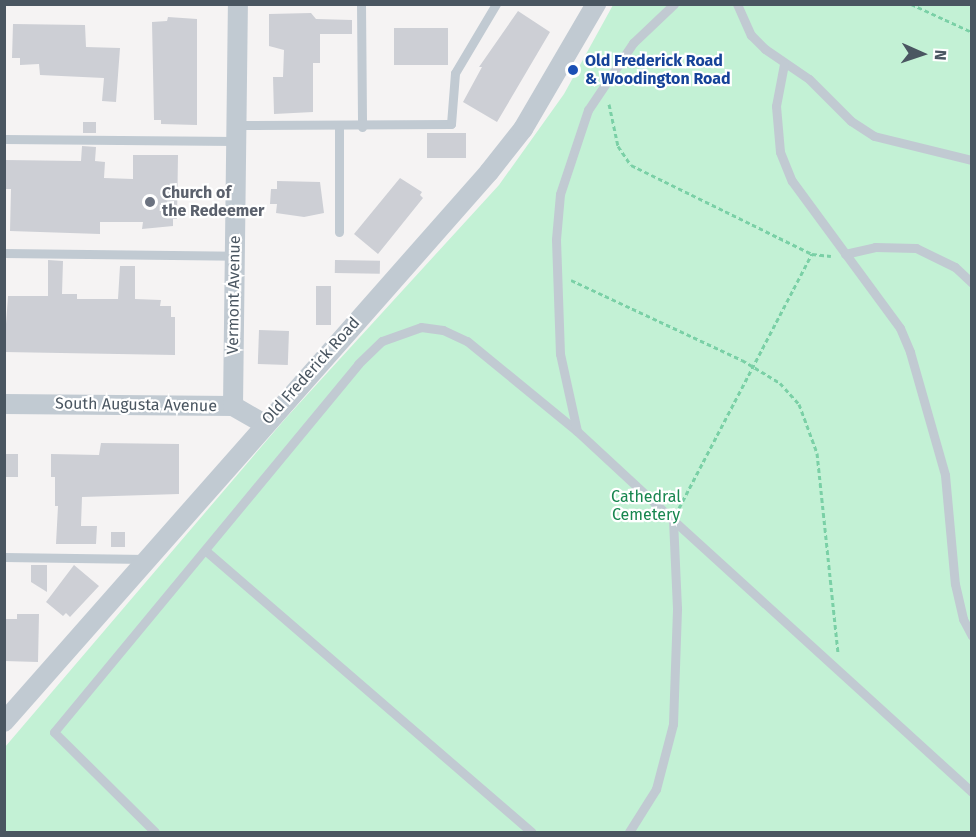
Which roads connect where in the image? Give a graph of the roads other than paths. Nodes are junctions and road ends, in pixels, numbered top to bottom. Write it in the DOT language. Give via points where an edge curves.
graph roads {
  1 [pos="238,4"];
  2 [pos="361,4"];
  3 [pos="496,4"];
  4 [pos="596,4"];
  5 [pos="674,4"];
  6 [pos="737,4"];
  7 [pos="784,64"];
  8 [pos="339,127"];
  9 [pos="362,127"];
  10 [pos="236,133"];
  11 [pos="4,139"];
  12 [pos="972,160"];
  13 [pos="339,232"];
  14 [pos="4,253"];
  15 [pos="845,254"];
  16 [pos="235,255"];
  17 [pos="972,283"];
  18 [pos="4,404"];
  19 [pos="233,406"];
  20 [pos="263,423"];
  21 [pos="577,430"];
  22 [pos="673,520"];
  23 [pos="206,551"];
  24 [pos="4,557"];
  25 [pos="149,559"];
  26 [pos="972,636"];
  27 [pos="13,703"];
  28 [pos="4,722"];
  29 [pos="972,792"];
  30 [pos="155,832"];
  31 [pos="531,832"];
  32 [pos="629,832"];
  1 -- 10 [label="street, Vermont Avenue"];
  2 -- 9 [label="lane"];
  3 -- 9 [label="lane" via="455,73 451,124"];
  4 -- 20 [label="street, Old Frederick Road" via="523,129"];
  5 -- 21 [label="lane" via="633,43 606,80 588,110 560,194 555,274 560,354"];
  6 -- 7 [label="lane" via="752,35"];
  7 -- 12 [label="lane" via="808,79 851,121 873,136"];
  7 -- 15 [label="lane" via="776,106 780,152 792,181"];
  8 -- 9 [label="lane"];
  8 -- 10 [label="lane"];
  8 -- 13 [label="lane"];
  10 -- 11 [label="lane"];
  10 -- 16 [label="street, Vermont Avenue"];
  14 -- 16 [label="lane"];
  15 -- 17 [label="lane" via="875,247 916,248 955,267"];
  15 -- 26 [label="lane" via="900,328 910,352 945,476 955,584 963,620"];
  16 -- 19 [label="street, Vermont Avenue"];
  18 -- 19 [label="street, South Augusta Avenue"];
  19 -- 20 [label="street, South Augusta Avenue"];
  20 -- 25 [label="street, Old Frederick Road"];
  21 -- 22 [label="lane"];
  21 -- 23 [label="lane" via="467,341 443,330 403,330 382,341 358,364"];
  22 -- 29 [label="lane"];
  22 -- 32 [label="lane" via="677,609 674,724 656,789"];
  23 -- 30 [label="lane" via="54,732"];
  23 -- 31 [label="lane"];
  24 -- 25 [label="lane"];
  25 -- 27 [label="street, Old Frederick Road"];
  27 -- 28 [label="street, Old Frederick Road"];
}
